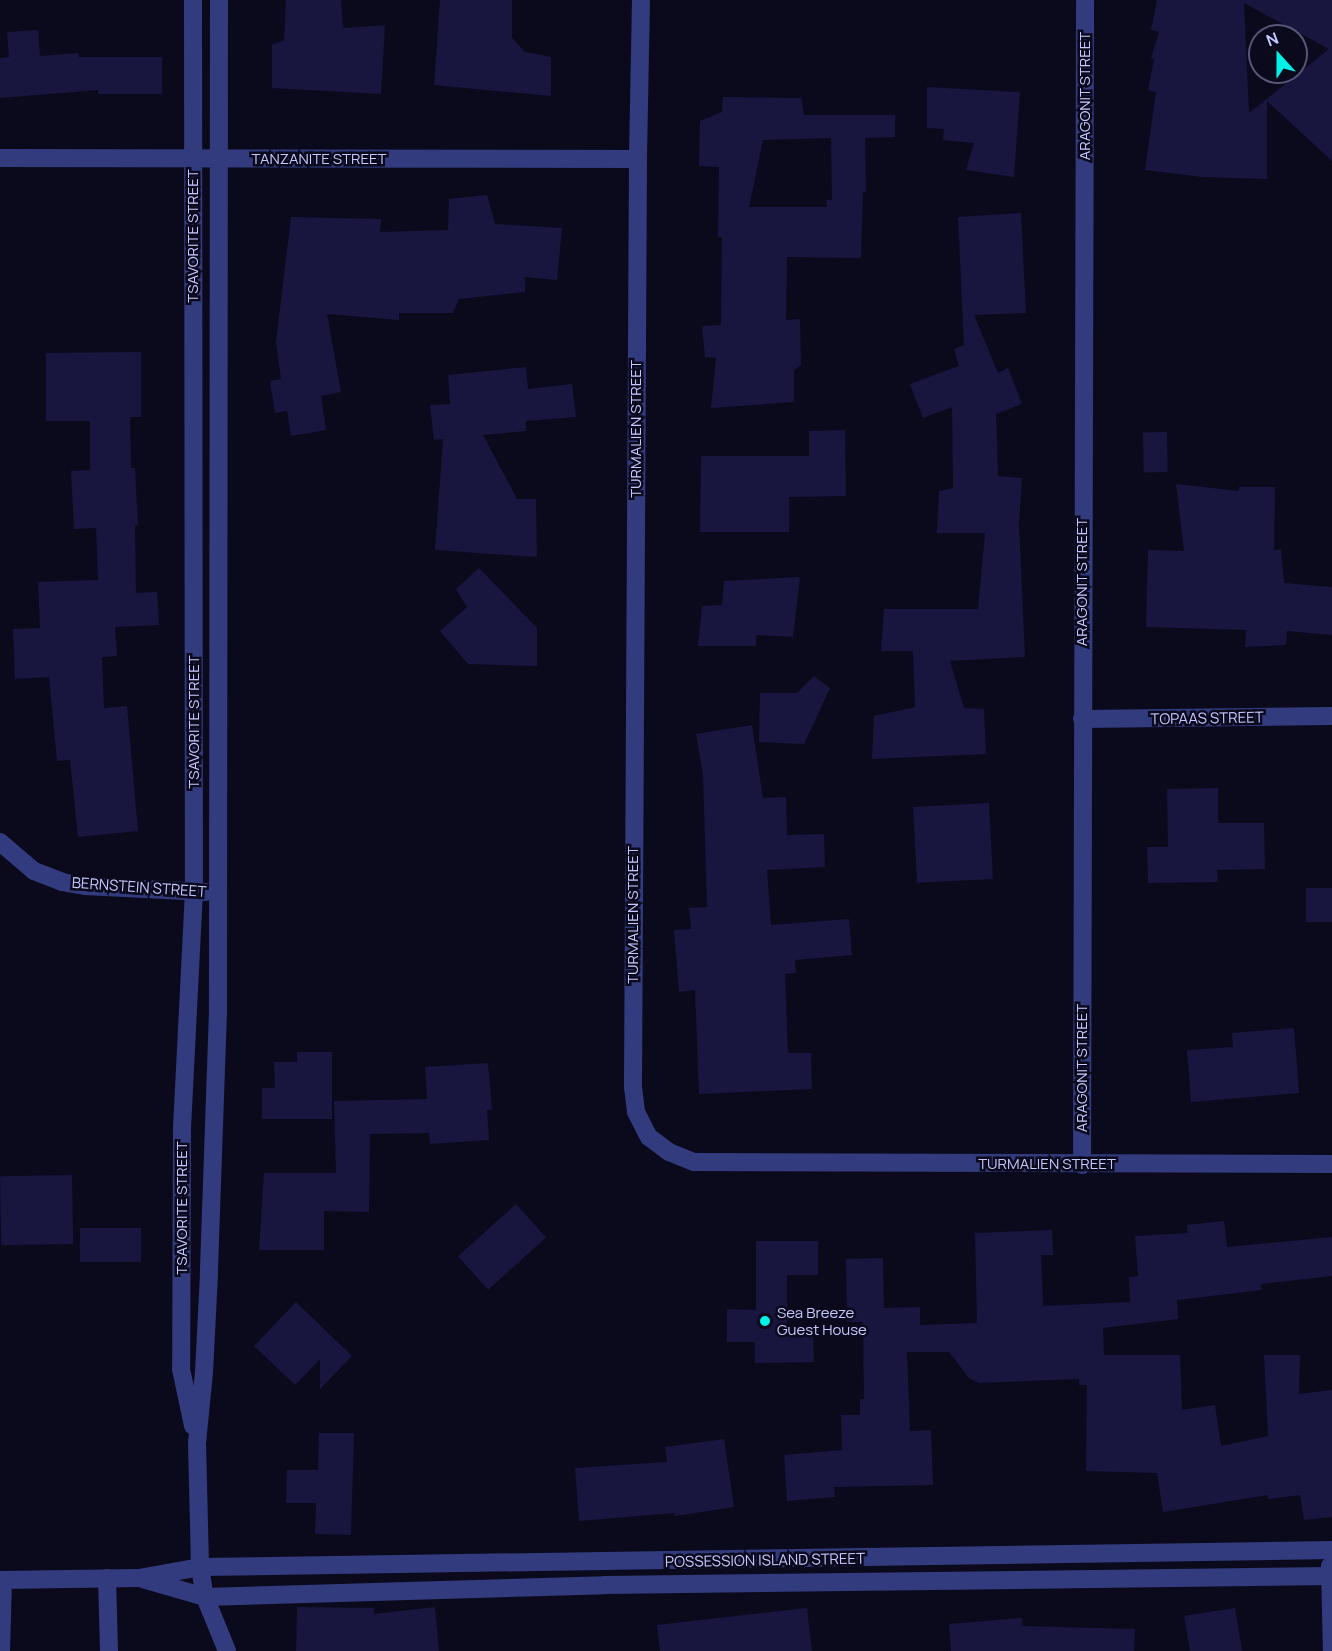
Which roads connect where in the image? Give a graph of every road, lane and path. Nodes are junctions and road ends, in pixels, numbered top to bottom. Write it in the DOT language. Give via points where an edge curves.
graph roads {
  1 [pos="193,0"];
  2 [pos="219,0"];
  3 [pos="641,0"];
  4 [pos="1085,0"];
  5 [pos="193,157"];
  6 [pos="0,158"];
  7 [pos="218,159"];
  8 [pos="638,159"];
  9 [pos="1332,716"];
  10 [pos="1082,719"];
  11 [pos="0,842"];
  12 [pos="194,891"];
  13 [pos="220,892"];
  14 [pos="1332,1164"];
  15 [pos="1082,1165"];
  16 [pos="197,1443"];
  17 [pos="1331,1550"];
  18 [pos="200,1567"];
  19 [pos="1331,1576"];
  20 [pos="107,1578"];
  21 [pos="139,1578"];
  22 [pos="1,1580"];
  23 [pos="205,1597"];
  24 [pos="2,1651"];
  25 [pos="109,1651"];
  26 [pos="227,1651"];
  27 [pos="1332,1651"];
  1 -- 5 [label="street, TSAVORITE STREET"];
  2 -- 7 [label="street, TSAVORITE STREET"];
  3 -- 8 [label="street, TURMALIEN STREET"];
  4 -- 10 [label="street, ARAGONIT STREET"];
  5 -- 6 [label="street, TANZANITE STREET"];
  5 -- 7 [label="street, TANZANITE STREET"];
  5 -- 12 [label="street, TSAVORITE STREET"];
  7 -- 8 [label="street, TANZANITE STREET"];
  7 -- 13 [label="street, TSAVORITE STREET"];
  8 -- 15 [label="street, TURMALIEN STREET" via="633,1088 642,1126 660,1147 694,1162"];
  9 -- 10 [label="street, TOPAAS STREET"];
  10 -- 15 [label="street, ARAGONIT STREET"];
  11 -- 12 [label="street, BERNSTEIN STREET" via="34,871 62,882"];
  12 -- 13 [label="street, BERNSTEIN STREET"];
  12 -- 16 [label="street, TSAVORITE STREET" via="182,1129 181,1369"];
  13 -- 16 [label="street, TSAVORITE STREET" via="209,1285"];
  14 -- 15 [label="street, TURMALIEN STREET"];
  16 -- 18 [label="street, TSAVORITE STREET"];
  17 -- 18 [label="street, POSSESSION ISLAND STREET"];
  17 -- 19 [label="street"];
  18 -- 21 [label="street, POSSESSION ISLAND STREET"];
  18 -- 23 [label="street, TSAVORITE STREET"];
  19 -- 23 [label="street, POSSESSION ISLAND STREET" via="605,1585"];
  19 -- 27 [label="street"];
  20 -- 21 [label="street"];
  20 -- 22 [label="street"];
  20 -- 25 [label="street"];
  21 -- 23 [label="street, POSSESSION ISLAND STREET"];
  22 -- 24 [label="street"];
  23 -- 26 [label="street, TSAVORITE STREET"];
}
